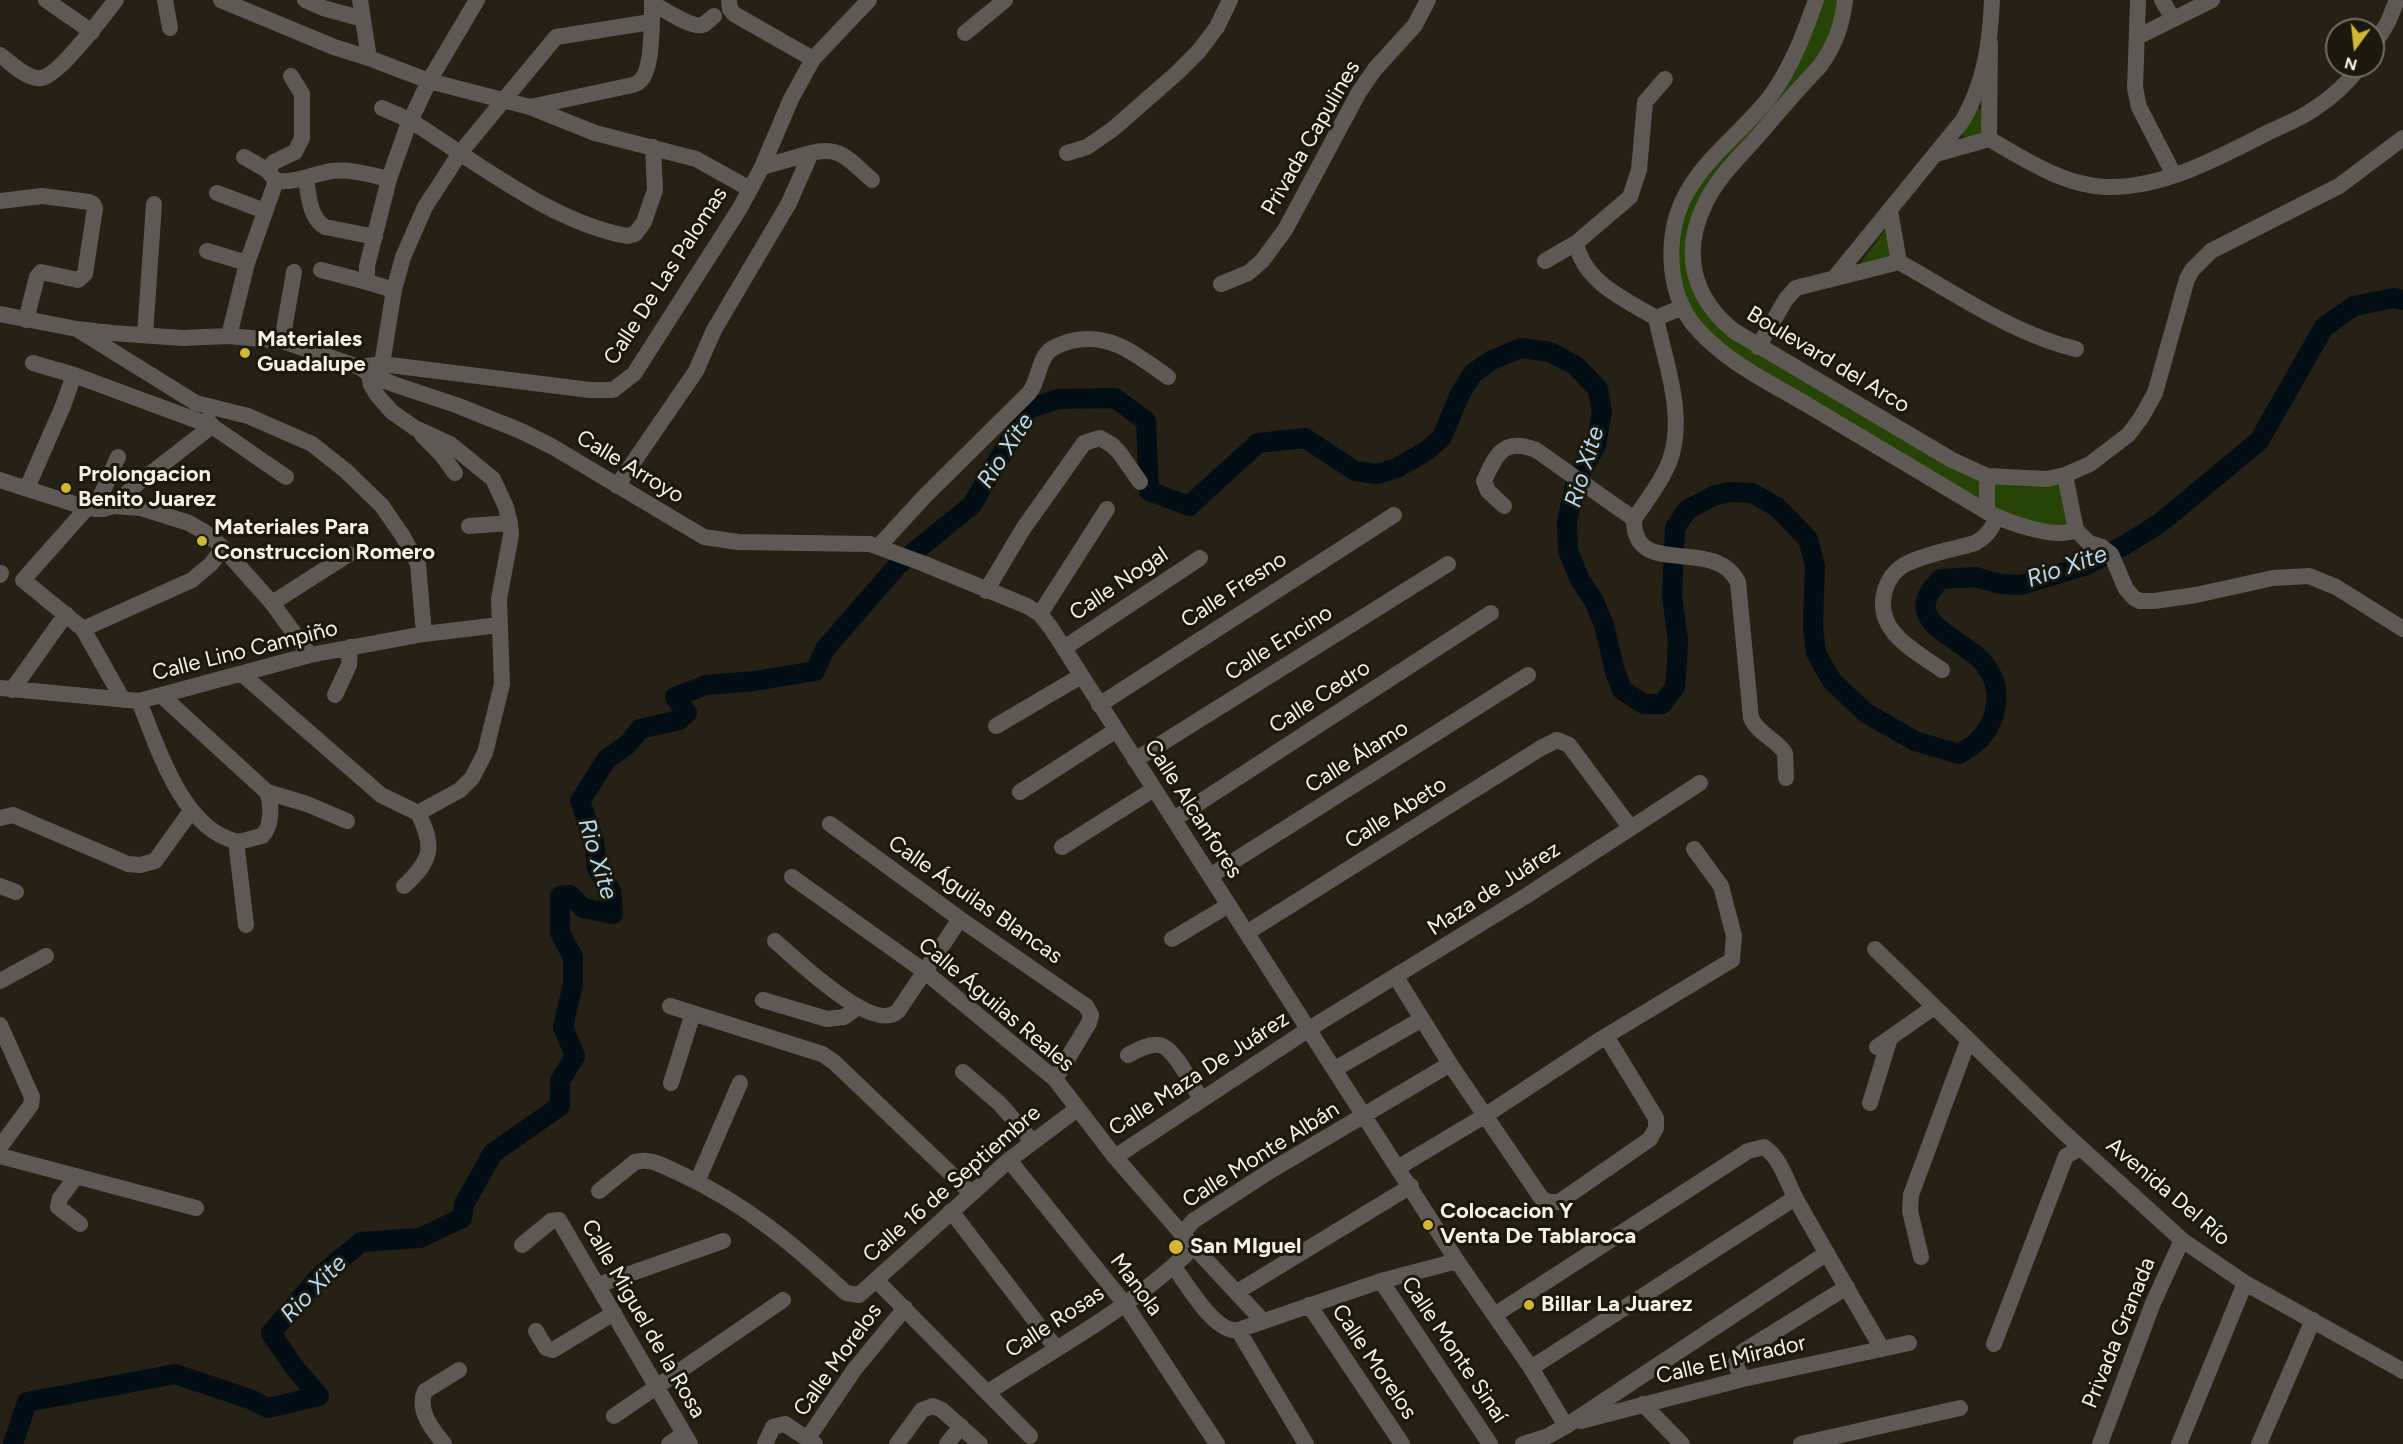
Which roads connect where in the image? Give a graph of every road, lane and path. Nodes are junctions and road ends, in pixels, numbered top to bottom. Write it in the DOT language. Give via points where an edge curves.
graph roads {
  1 [pos="46,0"];
  2 [pos="116,0"];
  3 [pos="165,0"];
  4 [pos="221,0"];
  5 [pos="305,0"];
  6 [pos="360,0"];
  7 [pos="477,0"];
  8 [pos="729,0"];
  9 [pos="869,0"];
  10 [pos="1003,0"];
  11 [pos="1816,0"];
  12 [pos="1845,0"];
  13 [pos="1992,0"];
  14 [pos="2138,0"];
  15 [pos="2162,0"];
  16 [pos="2212,0"];
  17 [pos="2397,0"];
  18 [pos="652,1"];
  19 [pos="1229,1"];
  20 [pos="1423,3"];
  21 [pos="714,16"];
  22 [pos="363,19"];
  23 [pos="2173,19"];
  24 [pos="651,22"];
  25 [pos="2385,27"];
  26 [pos="170,28"];
  27 [pos="92,32"];
  28 [pos="965,33"];
  29 [pos="2137,37"];
  30 [pos="1990,43"];
  31 [pos="0,55"];
  32 [pos="369,58"];
  33 [pos="813,59"];
  34 [pos="291,76"];
  35 [pos="2349,78"];
  36 [pos="1665,79"];
  37 [pos="429,81"];
  38 [pos="506,100"];
  39 [pos="530,107"];
  40 [pos="382,108"];
  41 [pos="411,119"];
  42 [pos="2403,138"];
  43 [pos="1989,139"];
  44 [pos="653,147"];
  45 [pos="460,153"];
  46 [pos="811,153"];
  47 [pos="1067,153"];
  48 [pos="1935,155"];
  49 [pos="244,157"];
  50 [pos="762,167"];
  51 [pos="271,175"];
  52 [pos="2174,175"];
  53 [pos="306,179"];
  54 [pos="389,179"];
  55 [pos="872,180"];
  56 [pos="750,189"];
  57 [pos="217,193"];
  58 [pos="0,201"];
  59 [pos="154,204"];
  60 [pos="265,211"];
  61 [pos="1890,211"];
  62 [pos="375,237"];
  63 [pos="1576,243"];
  64 [pos="207,251"];
  65 [pos="1545,261"];
  66 [pos="1899,262"];
  67 [pos="248,263"];
  68 [pos="321,270"];
  69 [pos="294,272"];
  70 [pos="1835,277"];
  71 [pos="366,282"];
  72 [pos="1221,284"];
  73 [pos="394,290"];
  74 [pos="1683,307"];
  75 [pos="0,314"];
  76 [pos="1656,318"];
  77 [pos="26,320"];
  78 [pos="77,329"];
  79 [pos="145,335"];
  80 [pos="229,336"];
  81 [pos="282,341"];
  82 [pos="1758,347"];
  83 [pos="2076,349"];
  84 [pos="33,363"];
  85 [pos="370,368"];
  86 [pos="74,375"];
  87 [pos="1168,377"];
  88 [pos="196,403"];
  89 [pos="212,426"];
  90 [pos="415,428"];
  91 [pos="118,457"];
  92 [pos="455,473"];
  93 [pos="2065,475"];
  94 [pos="1987,476"];
  95 [pos="286,477"];
  96 [pos="0,480"];
  97 [pos="1140,482"];
  98 [pos="617,486"];
  99 [pos="27,488"];
  100 [pos="113,506"];
  101 [pos="1504,506"];
  102 [pos="91,508"];
  103 [pos="1107,509"];
  104 [pos="1992,514"];
  105 [pos="1394,515"];
  106 [pos="1634,519"];
  107 [pos="510,523"];
  108 [pos="469,526"];
  109 [pos="2076,531"];
  110 [pos="223,548"];
  111 [pos="885,548"];
  112 [pos="349,554"];
  113 [pos="1200,558"];
  114 [pos="1448,564"];
  115 [pos="986,591"];
  116 [pos="272,603"];
  117 [pos="1491,613"];
  118 [pos="66,614"];
  119 [pos="1040,614"];
  120 [pos="499,625"];
  121 [pos="2403,628"];
  122 [pos="83,629"];
  123 [pos="424,634"];
  124 [pos="350,647"];
  125 [pos="1064,648"];
  126 [pos="310,655"];
  127 [pos="1942,670"];
  128 [pos="242,674"];
  129 [pos="1528,675"];
  130 [pos="1081,676"];
  131 [pos="6,689"];
  132 [pos="335,695"];
  133 [pos="162,696"];
  134 [pos="131,701"];
  135 [pos="1099,705"];
  136 [pos="996,726"];
  137 [pos="1115,730"];
  138 [pos="1135,760"];
  139 [pos="1786,778"];
  140 [pos="1700,783"];
  141 [pos="1154,789"];
  142 [pos="267,792"];
  143 [pos="1020,792"];
  144 [pos="191,811"];
  145 [pos="418,813"];
  146 [pos="0,818"];
  147 [pos="1174,819"];
  148 [pos="347,821"];
  149 [pos="830,824"];
  150 [pos="1630,827"];
  151 [pos="236,842"];
  152 [pos="1062,848"];
  153 [pos="1694,849"];
  154 [pos="1210,876"];
  155 [pos="792,878"];
  156 [pos="404,886"];
  157 [pos="1229,905"];
  158 [pos="960,919"];
  159 [pos="246,925"];
  160 [pos="1248,932"];
  161 [pos="1172,939"];
  162 [pos="775,941"];
  163 [pos="1875,949"];
  164 [pos="46,956"];
  165 [pos="924,971"];
  166 [pos="1396,977"];
  167 [pos="0,981"];
  168 [pos="763,1000"];
  169 [pos="670,1006"];
  170 [pos="858,1007"];
  171 [pos="1934,1007"];
  172 [pos="693,1013"];
  173 [pos="1422,1019"];
  174 [pos="0,1025"];
  175 [pos="1309,1029"];
  176 [pos="1606,1036"];
  177 [pos="1968,1041"];
  178 [pos="1128,1055"];
  179 [pos="1450,1064"];
  180 [pos="1335,1069"];
  181 [pos="963,1072"];
  182 [pos="1055,1079"];
  183 [pos="671,1083"];
  184 [pos="740,1083"];
  185 [pos="1201,1099"];
  186 [pos="1870,1103"];
  187 [pos="1077,1109"];
  188 [pos="1365,1115"];
  189 [pos="1486,1115"];
  190 [pos="1032,1141"];
  191 [pos="0,1147"];
  192 [pos="2081,1148"];
  193 [pos="0,1156"];
  194 [pos="1114,1157"];
  195 [pos="1009,1160"];
  196 [pos="1399,1167"];
  197 [pos="76,1177"];
  198 [pos="697,1182"];
  199 [pos="1411,1186"];
  200 [pos="599,1191"];
  201 [pos="971,1193"];
  202 [pos="1795,1198"];
  203 [pos="196,1208"];
  204 [pos="951,1210"];
  205 [pos="80,1224"];
  206 [pos="1188,1240"];
  207 [pos="2182,1240"];
  208 [pos="723,1241"];
  209 [pos="522,1245"];
  210 [pos="1827,1253"];
  211 [pos="1921,1257"];
  212 [pos="1457,1261"];
  213 [pos="1174,1266"];
  214 [pos="876,1280"];
  215 [pos="1381,1281"];
  216 [pos="2245,1283"];
  217 [pos="598,1285"];
  218 [pos="1847,1287"];
  219 [pos="1237,1292"];
  220 [pos="783,1300"];
  221 [pos="1125,1304"];
  222 [pos="1309,1305"];
  223 [pos="905,1308"];
  224 [pos="614,1313"];
  225 [pos="1496,1314"];
  226 [pos="1262,1320"];
  227 [pos="2313,1320"];
  228 [pos="1238,1330"];
  229 [pos="536,1331"];
  230 [pos="1909,1343"];
  231 [pos="1994,1344"];
  232 [pos="1056,1348"];
  233 [pos="1882,1349"];
  234 [pos="1531,1368"];
  235 [pos="459,1370"];
  236 [pos="2403,1371"];
  237 [pos="1743,1379"];
  238 [pos="657,1387"];
  239 [pos="988,1392"];
  240 [pos="1643,1404"];
  241 [pos="1960,1408"];
  242 [pos="614,1416"];
  243 [pos="961,1426"];
  244 [pos="1566,1426"];
  245 [pos="1030,1436"];
  246 [pos="1548,1436"];
  247 [pos="687,1439"];
  248 [pos="812,1441"];
  249 [pos="444,1444"];
  250 [pos="669,1444"];
  251 [pos="765,1444"];
  252 [pos="897,1444"];
  253 [pos="947,1444"];
  254 [pos="980,1444"];
  255 [pos="1217,1444"];
  256 [pos="1306,1444"];
  257 [pos="1402,1444"];
  258 [pos="1491,1444"];
  259 [pos="1523,1444"];
  260 [pos="1567,1444"];
  261 [pos="1682,1444"];
  262 [pos="1801,1444"];
  263 [pos="2100,1444"];
  264 [pos="2179,1444"];
  265 [pos="2259,1444"];
  1 -- 27 [label="street"];
  2 -- 27 [label="street"];
  3 -- 26 [label="street"];
  4 -- 32 [label="street"];
  5 -- 22 [label="street"];
  6 -- 22 [label="street"];
  7 -- 37 [label="street"];
  8 -- 33 [label="street" via="734,14"];
  9 -- 33 [label="street, Calle De Las Palomas"];
  10 -- 28 [label="street"];
  11 -- 74 [label="street, Boulevard del Arco" via="1795,54 1769,98 1696,178 1679,207 1672,269"];
  12 -- 82 [label="street, Boulevard del Arco" via="1832,48 1715,187 1699,223 1693,260 1701,293 1720,320"];
  13 -- 30 [label="street"];
  14 -- 29 [label="street"];
  15 -- 23 [label="street"];
  16 -- 23 [label="street"];
  17 -- 25 [label="street"];
  18 -- 21 [label="street" via="698,26"];
  18 -- 24 [label="street"];
  19 -- 47 [label="street" via="1217,27 1177,72 1113,129 1087,147"];
  20 -- 72 [label="street, Privada Capulines" via="1415,25 1359,92 1285,230 1248,273"];
  22 -- 32 [label="street"];
  23 -- 29 [label="street"];
  24 -- 38 [label="street" via="556,37"];
  24 -- 39 [label="street" via="647,69 638,83"];
  27 -- 31 [label="street" via="52,73 40,78"];
  29 -- 52 [label="street" via="2137,99"];
  30 -- 43 [label="street"];
  30 -- 48 [label="street" via="1971,105"];
  32 -- 37 [label="street"];
  33 -- 50 [label="street, Calle De Las Palomas"];
  34 -- 51 [label="street" via="302,94 302,138 295,152 274,162"];
  35 -- 52 [label="street" via="2311,111"];
  36 -- 63 [label="street" via="1645,102 1639,170 1630,197"];
  37 -- 38 [label="street"];
  37 -- 41 [label="street"];
  38 -- 39 [label="street"];
  38 -- 45 [label="street"];
  39 -- 44 [label="street" via="595,133"];
  40 -- 41 [label="street"];
  41 -- 45 [label="street"];
  41 -- 54 [label="street"];
  42 -- 93 [label="street, Boulevard del Arco" via="2339,186 2199,261 2187,279 2155,393 2141,418 2128,435 2090,464"];
  43 -- 48 [label="street"];
  43 -- 52 [label="street" via="2056,176 2083,184 2131,185"];
  44 -- 45 [label="street" via="655,190 644,222 635,234 627,236 562,215"];
  44 -- 56 [label="street" via="696,159"];
  45 -- 73 [label="street" via="415,226"];
  46 -- 50 [label="street"];
  46 -- 55 [label="street" via="825,149 836,152"];
  46 -- 98 [label="street" via="789,203 719,321 696,371"];
  48 -- 61 [label="street"];
  49 -- 51 [label="street"];
  50 -- 56 [label="street, Calle De Las Palomas"];
  51 -- 53 [label="street" via="290,183"];
  51 -- 60 [label="street"];
  53 -- 54 [label="street" via="333,171 351,171"];
  53 -- 62 [label="street" via="312,213 319,223"];
  54 -- 62 [label="street"];
  56 -- 85 [label="street, Calle De Las Palomas" via="634,374 614,390"];
  57 -- 60 [label="street"];
  58 -- 77 [label="street" via="42,196 88,202 95,208 85,274 78,280 41,272"];
  59 -- 79 [label="street"];
  60 -- 67 [label="street"];
  61 -- 66 [label="street"];
  61 -- 70 [label="street"];
  62 -- 71 [label="street"];
  63 -- 65 [label="street"];
  63 -- 76 [label="street" via="1590,273"];
  64 -- 67 [label="street"];
  66 -- 70 [label="street"];
  66 -- 83 [label="street" via="1996,316 2047,341"];
  67 -- 80 [label="street"];
  68 -- 71 [label="street"];
  69 -- 81 [label="street"];
  70 -- 82 [label="street" via="1791,292"];
  71 -- 73 [label="street"];
  73 -- 85 [label="street"];
  74 -- 76 [label="street"];
  74 -- 104 [label="street, Boulevard del Arco" via="1707,337 1745,368"];
  75 -- 77 [label="street"];
  76 -- 106 [label="street" via="1674,404 1674,441 1665,471"];
  77 -- 78 [label="street"];
  78 -- 79 [label="street"];
  78 -- 88 [label="street"];
  79 -- 80 [label="street"];
  80 -- 81 [label="street"];
  81 -- 85 [label="street"];
  82 -- 94 [label="street, Boulevard del Arco" via="1952,460"];
  84 -- 86 [label="street"];
  85 -- 90 [label="street" via="371,385 377,395 392,412"];
  85 -- 98 [label="street, Calle Arroyo" via="512,427"];
  86 -- 89 [label="street"];
  86 -- 99 [label="street"];
  87 -- 111 [label="street" via="1128,349 1099,339 1064,343 1050,350 1034,387 924,497"];
  88 -- 89 [label="street"];
  88 -- 123 [label="street" via="248,416 312,444 382,506 418,564"];
  89 -- 95 [label="street"];
  89 -- 100 [label="street"];
  90 -- 92 [label="street"];
  90 -- 107 [label="street" via="450,444 493,479"];
  91 -- 102 [label="street"];
  93 -- 94 [label="street, Boulevard del Arco" via="2047,479"];
  93 -- 109 [label="street"];
  94 -- 104 [label="street"];
  96 -- 99 [label="street"];
  97 -- 115 [label="street" via="1119,452 1105,440 1095,438 1084,443 1023,529"];
  98 -- 111 [label="street, Calle Arroyo" via="711,539 861,543"];
  99 -- 102 [label="street"];
  100 -- 102 [label="street"];
  100 -- 110 [label="street" via="141,508 189,523"];
  101 -- 106 [label="street" via="1488,492 1484,481 1492,464 1509,445 1522,444"];
  102 -- 118 [label="street" via="23,580"];
  103 -- 119 [label="street"];
  104 -- 109 [label="street, Boulevard del Arco" via="2046,532"];
  104 -- 127 [label="street" via="1983,539 1902,566 1886,587 1882,601 1888,627 1898,639"];
  105 -- 135 [label="street, Calle Fresno"];
  106 -- 139 [label="street" via="1640,545 1655,552 1714,561 1733,572 1738,582 1748,709 1754,725 1785,753"];
  107 -- 108 [label="street"];
  107 -- 120 [label="street"];
  109 -- 121 [label="street" via="2111,554 2129,594 2147,602 2273,578 2309,576 2336,586"];
  110 -- 116 [label="street"];
  110 -- 122 [label="street" via="192,580"];
  111 -- 115 [label="street, Calle Arroyo"];
  112 -- 116 [label="street"];
  113 -- 125 [label="street, Calle Nogal"];
  114 -- 138 [label="street, Calle Encino"];
  115 -- 119 [label="street, Calle Arroyo"];
  116 -- 126 [label="street"];
  117 -- 147 [label="street, Calle Cedro"];
  118 -- 122 [label="street"];
  118 -- 131 [label="street"];
  119 -- 125 [label="street, Calle Alcanfores"];
  120 -- 123 [label="street, Calle Lino Campiño"];
  120 -- 145 [label="street" via="501,684 480,767 460,789"];
  122 -- 134 [label="street"];
  123 -- 124 [label="street, Calle Lino Campiño"];
  124 -- 126 [label="street, Calle Lino Campiño"];
  124 -- 132 [label="street" via="349,665"];
  125 -- 130 [label="street, Calle Alcanfores"];
  126 -- 128 [label="street, Calle Lino Campiño"];
  128 -- 133 [label="street, Calle Lino Campiño"];
  128 -- 145 [label="street" via="381,795"];
  129 -- 154 [label="street, Calle Álamo"];
  130 -- 135 [label="street, Calle Alcanfores"];
  130 -- 136 [label="street"];
  131 -- 134 [label="street, Calle Lino Campiño"];
  133 -- 134 [label="street, Calle Lino Campiño"];
  133 -- 142 [label="street"];
  134 -- 144 [label="street"];
  135 -- 137 [label="street, Calle Alcanfores"];
  137 -- 138 [label="street, Calle Alcanfores"];
  137 -- 143 [label="street"];
  138 -- 141 [label="street, Calle Alcanfores"];
  140 -- 150 [label="street, Maza de Juárez"];
  141 -- 147 [label="street, Calle Alcanfores"];
  141 -- 152 [label="street"];
  142 -- 148 [label="street"];
  142 -- 151 [label="street" via="267,832"];
  144 -- 146 [label="street" via="155,861 140,865 128,864 13,815"];
  144 -- 151 [label="street" via="213,830"];
  145 -- 156 [label="street" via="428,834 428,850 422,869"];
  147 -- 154 [label="street, Calle Alcanfores"];
  149 -- 158 [label="street, Calle Águilas Blancas"];
  150 -- 160 [label="street, Calle Abeto" via="1569,745 1557,740"];
  150 -- 166 [label="street, Maza de Juárez"];
  151 -- 159 [label="street"];
  153 -- 176 [label="street" via="1721,886 1734,936 1732,960"];
  154 -- 157 [label="street, Calle Alcanfores"];
  155 -- 165 [label="street, Calle Águilas Reales"];
  157 -- 160 [label="street, Calle Alcanfores"];
  157 -- 161 [label="street"];
  158 -- 165 [label="street"];
  158 -- 182 [label="street, Calle Águilas Blancas" via="1086,1006 1091,1015 1089,1023"];
  160 -- 175 [label="street, Calle Alcanfores"];
  162 -- 170 [label="street"];
  163 -- 171 [label="street, Avenida Del Río"];
  164 -- 167 [label="street"];
  165 -- 170 [label="street" via="894,1015 885,1017"];
  165 -- 182 [label="street, Calle Águilas Reales"];
  166 -- 173 [label="street"];
  166 -- 175 [label="street, Maza de Juárez"];
  168 -- 170 [label="street" via="827,1019 844,1017"];
  169 -- 172 [label="street"];
  171 -- 177 [label="street, Avenida Del Río"];
  171 -- 186 [label="street" via="1883,1042"];
  172 -- 183 [label="street"];
  172 -- 201 [label="street" via="822,1054"];
  173 -- 179 [label="street"];
  173 -- 180 [label="street"];
  174 -- 191 [label="street" via="32,1097 31,1105"];
  175 -- 180 [label="street, Calle Alcanfores"];
  175 -- 185 [label="street, Calle Maza De Juárez"];
  176 -- 189 [label="street"];
  176 -- 189 [label="street" via="1656,1118 1656,1128 1650,1139 1559,1202 1542,1199"];
  177 -- 192 [label="street, Avenida Del Río"];
  177 -- 211 [label="street" via="1911,1195 1910,1211"];
  178 -- 185 [label="street" via="1154,1045 1165,1047"];
  179 -- 188 [label="street, Calle Monte Albán"];
  179 -- 189 [label="street"];
  180 -- 188 [label="street, Calle Alcanfores"];
  181 -- 190 [label="street"];
  182 -- 187 [label="street, Calle Águilas Reales"];
  184 -- 198 [label="street"];
  185 -- 194 [label="street, Calle Maza De Juárez"];
  187 -- 190 [label="street, Calle 16 de Septiembre"];
  187 -- 194 [label="street, Calle Águilas Reales"];
  188 -- 196 [label="street, Calle Alcanfores"];
  188 -- 206 [label="street, Calle Monte Albán" via="1193,1221"];
  189 -- 196 [label="street"];
  190 -- 195 [label="street, Calle 16 de Septiembre"];
  192 -- 207 [label="street, Avenida Del Río"];
  192 -- 231 [label="street" via="2066,1156"];
  193 -- 197 [label="street"];
  194 -- 206 [label="street, Calle Águilas Reales"];
  195 -- 201 [label="street, Calle 16 de Septiembre"];
  195 -- 221 [label="street, Manola"];
  196 -- 199 [label="street, Calle Alcanfores"];
  197 -- 203 [label="street"];
  197 -- 205 [label="street" via="58,1207"];
  198 -- 200 [label="street" via="642,1160"];
  198 -- 214 [label="street, Calle 16 de Septiembre" via="738,1204 782,1235 846,1293 859,1295"];
  199 -- 212 [label="street, Calle Alcanfores"];
  199 -- 219 [label="street"];
  201 -- 204 [label="street, Calle 16 de Septiembre"];
  202 -- 210 [label="street"];
  202 -- 225 [label="street" via="1771,1151 1764,1147 1748,1151"];
  202 -- 234 [label="street"];
  204 -- 214 [label="street, Calle 16 de Septiembre"];
  204 -- 232 [label="street"];
  206 -- 213 [label="street, Calle Monte Albán"];
  206 -- 219 [label="street, Calle Águilas Reales"];
  207 -- 216 [label="street, Avenida Del Río"];
  207 -- 263 [label="street, Privada Granada" via="2153,1303"];
  208 -- 217 [label="street"];
  209 -- 217 [label="street, Calle Miguel de la Rosa" via="545,1225 559,1220"];
  210 -- 218 [label="street"];
  210 -- 244 [label="street"];
  212 -- 215 [label="street"];
  212 -- 225 [label="street, Calle Alcanfores"];
  213 -- 221 [label="street, Calle Rosas"];
  213 -- 228 [label="street" via="1215,1321 1229,1330"];
  214 -- 223 [label="street"];
  215 -- 222 [label="street"];
  215 -- 258 [label="street, Calle Monte Sinaí"];
  216 -- 227 [label="street, Avenida Del Río"];
  216 -- 264 [label="street"];
  217 -- 224 [label="street, Calle Miguel de la Rosa"];
  218 -- 233 [label="street"];
  218 -- 237 [label="street" via="1742,1352 1735,1364"];
  219 -- 226 [label="street, Calle Águilas Reales"];
  220 -- 238 [label="street"];
  221 -- 232 [label="street, Calle Rosas"];
  221 -- 255 [label="street, Manola"];
  222 -- 226 [label="street"];
  222 -- 257 [label="street, Calle Morelos"];
  223 -- 239 [label="street"];
  223 -- 248 [label="street, Calle Morelos" via="854,1370"];
  224 -- 229 [label="street" via="553,1350 546,1348"];
  224 -- 238 [label="street, Calle Miguel de la Rosa"];
  225 -- 234 [label="street, Calle Alcanfores"];
  226 -- 228 [label="street"];
  227 -- 236 [label="street, Avenida Del Río"];
  227 -- 265 [label="street"];
  228 -- 256 [label="street"];
  230 -- 233 [label="street, Calle El Mirador"];
  232 -- 239 [label="street, Calle Rosas"];
  233 -- 237 [label="street, Calle El Mirador"];
  234 -- 244 [label="street, Calle Alcanfores"];
  235 -- 249 [label="street" via="425,1391 422,1397 429,1423"];
  237 -- 240 [label="street, Calle El Mirador"];
  238 -- 242 [label="street"];
  238 -- 247 [label="street, Calle Miguel de la Rosa"];
  239 -- 245 [label="street"];
  240 -- 244 [label="street, Calle El Mirador"];
  240 -- 261 [label="street"];
  241 -- 262 [label="street"];
  243 -- 252 [label="street" via="933,1406 922,1410"];
  243 -- 253 [label="street"];
  243 -- 254 [label="street"];
  244 -- 246 [label="street"];
  246 -- 259 [label="street"];
  246 -- 260 [label="street"];
  247 -- 250 [label="street"];
  248 -- 251 [label="street, Calle Morelos" via="785,1424 778,1424 773,1426"];
}
